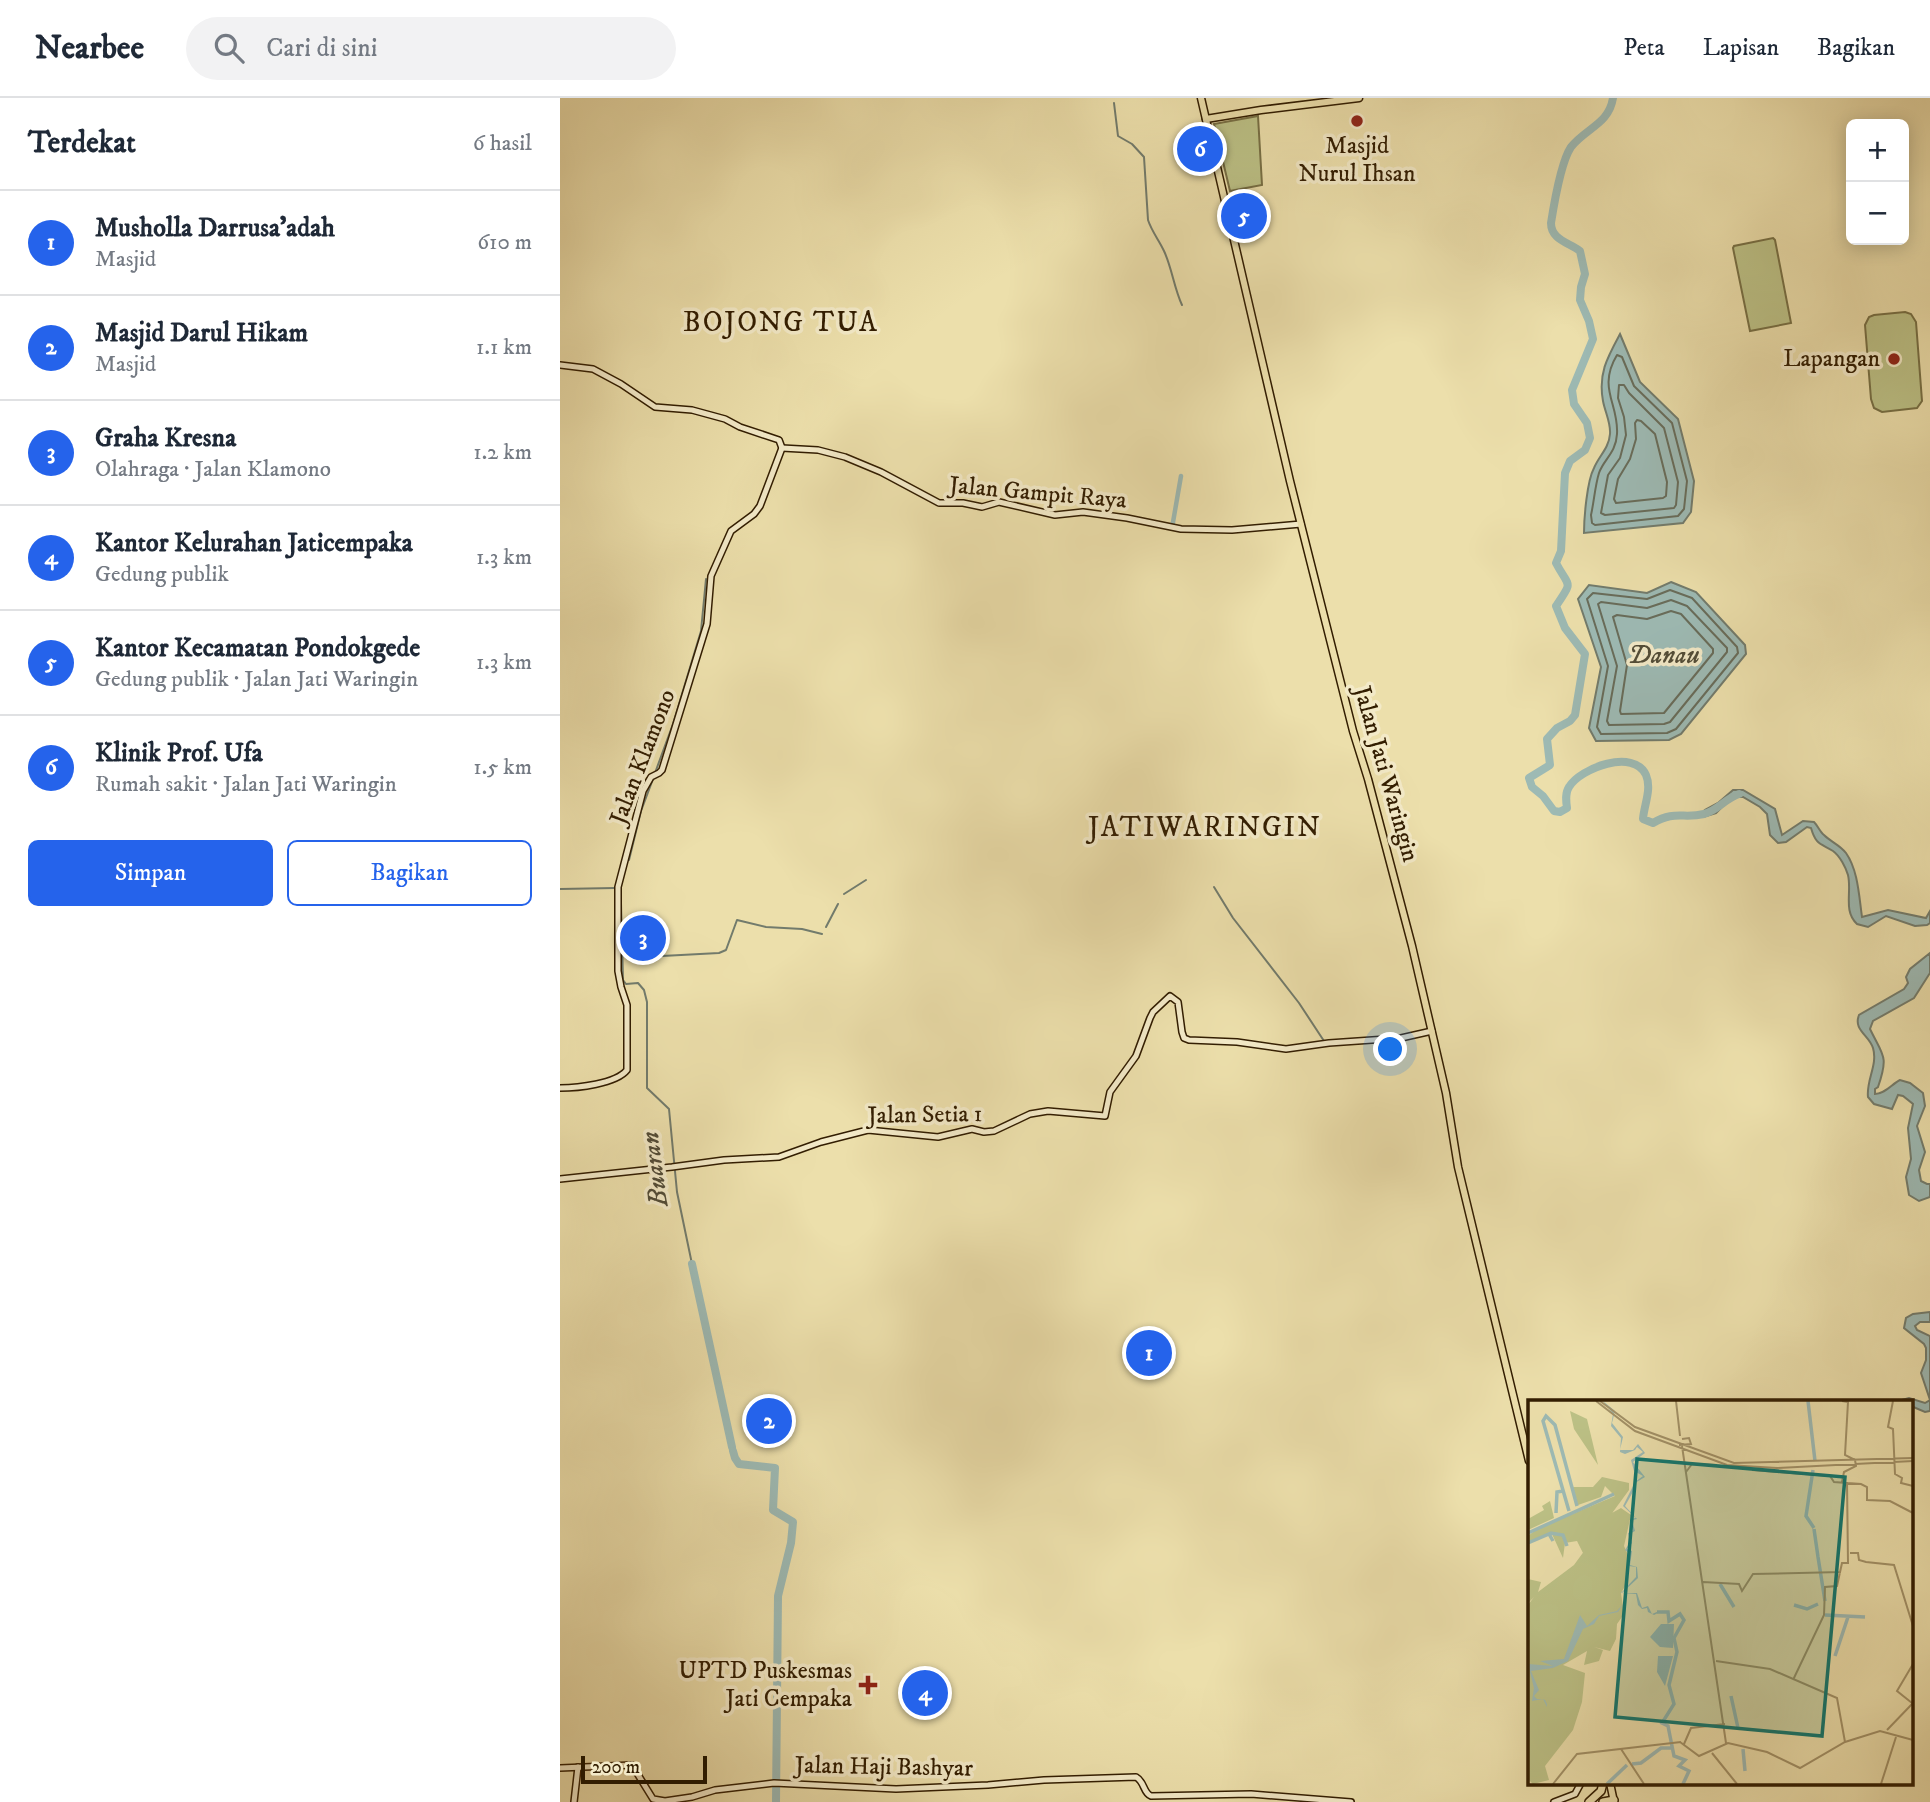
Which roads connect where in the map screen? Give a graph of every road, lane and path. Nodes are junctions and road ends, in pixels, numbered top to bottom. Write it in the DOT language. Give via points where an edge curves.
graph roads {
  1 [pos="1201,98"];
  2 [pos="1359,98"];
  3 [pos="1206,119"];
  4 [pos="560,365"];
  5 [pos="782,448"];
  6 [pos="1301,524"];
  7 [pos="1432,1031"];
  8 [pos="560,1088"];
  9 [pos="560,1179"];
  10 [pos="1528,1457"];
  11 [pos="578,1766"];
  12 [pos="560,1768"];
  13 [pos="1580,1784"];
  14 [pos="1603,1784"];
  15 [pos="1614,1801"];
  16 [pos="574,1802"];
  17 [pos="1351,1802"];
  18 [pos="1554,1802"];
  19 [pos="1589,1802"];
  20 [pos="1603,1802"];
  1 -- 3 [label="main road, Jalan Jati Waringin"];
  2 -- 3 [label="main road"];
  3 -- 6 [label="main road, Jalan Jati Waringin"];
  4 -- 5 [label="street" via="593,369 655,407 725,419 779,440"];
  5 -- 6 [label="street, Jalan Gampit Raya" via="829,452 883,473 939,503 982,507 999,502 1055,515 1083,512 1181,529"];
  5 -- 8 [label="street, Jalan Klamono" via="760,506 730,531 711,576 707,624 662,770 643,791 618,887 618,971 627,1005 626,1070 601,1082"];
  6 -- 7 [label="main road, Jalan Jati Waringin"];
  7 -- 9 [label="street, Jalan Setia 1" via="1286,1049 1189,1040 1183,1035 1178,1002 1170,996 1153,1012 1136,1056 1110,1092 1105,1116 1048,1111 994,1131 972,1129 938,1137 868,1130 786,1156"];
  7 -- 10 [label="main road, Jalan Jati Waringin" via="1458,1167"];
  11 -- 12 [label="street"];
  11 -- 16 [label="street"];
  11 -- 17 [label="street, Jalan Haji Bashyar" via="632,1765 653,1799 659,1801 776,1783 896,1789 1136,1777 1151,1796 1251,1794"];
  13 -- 18 [label="street" via="1575,1794"];
  14 -- 19 [label="highway"];
  15 -- 20 [label="highway"];
}
